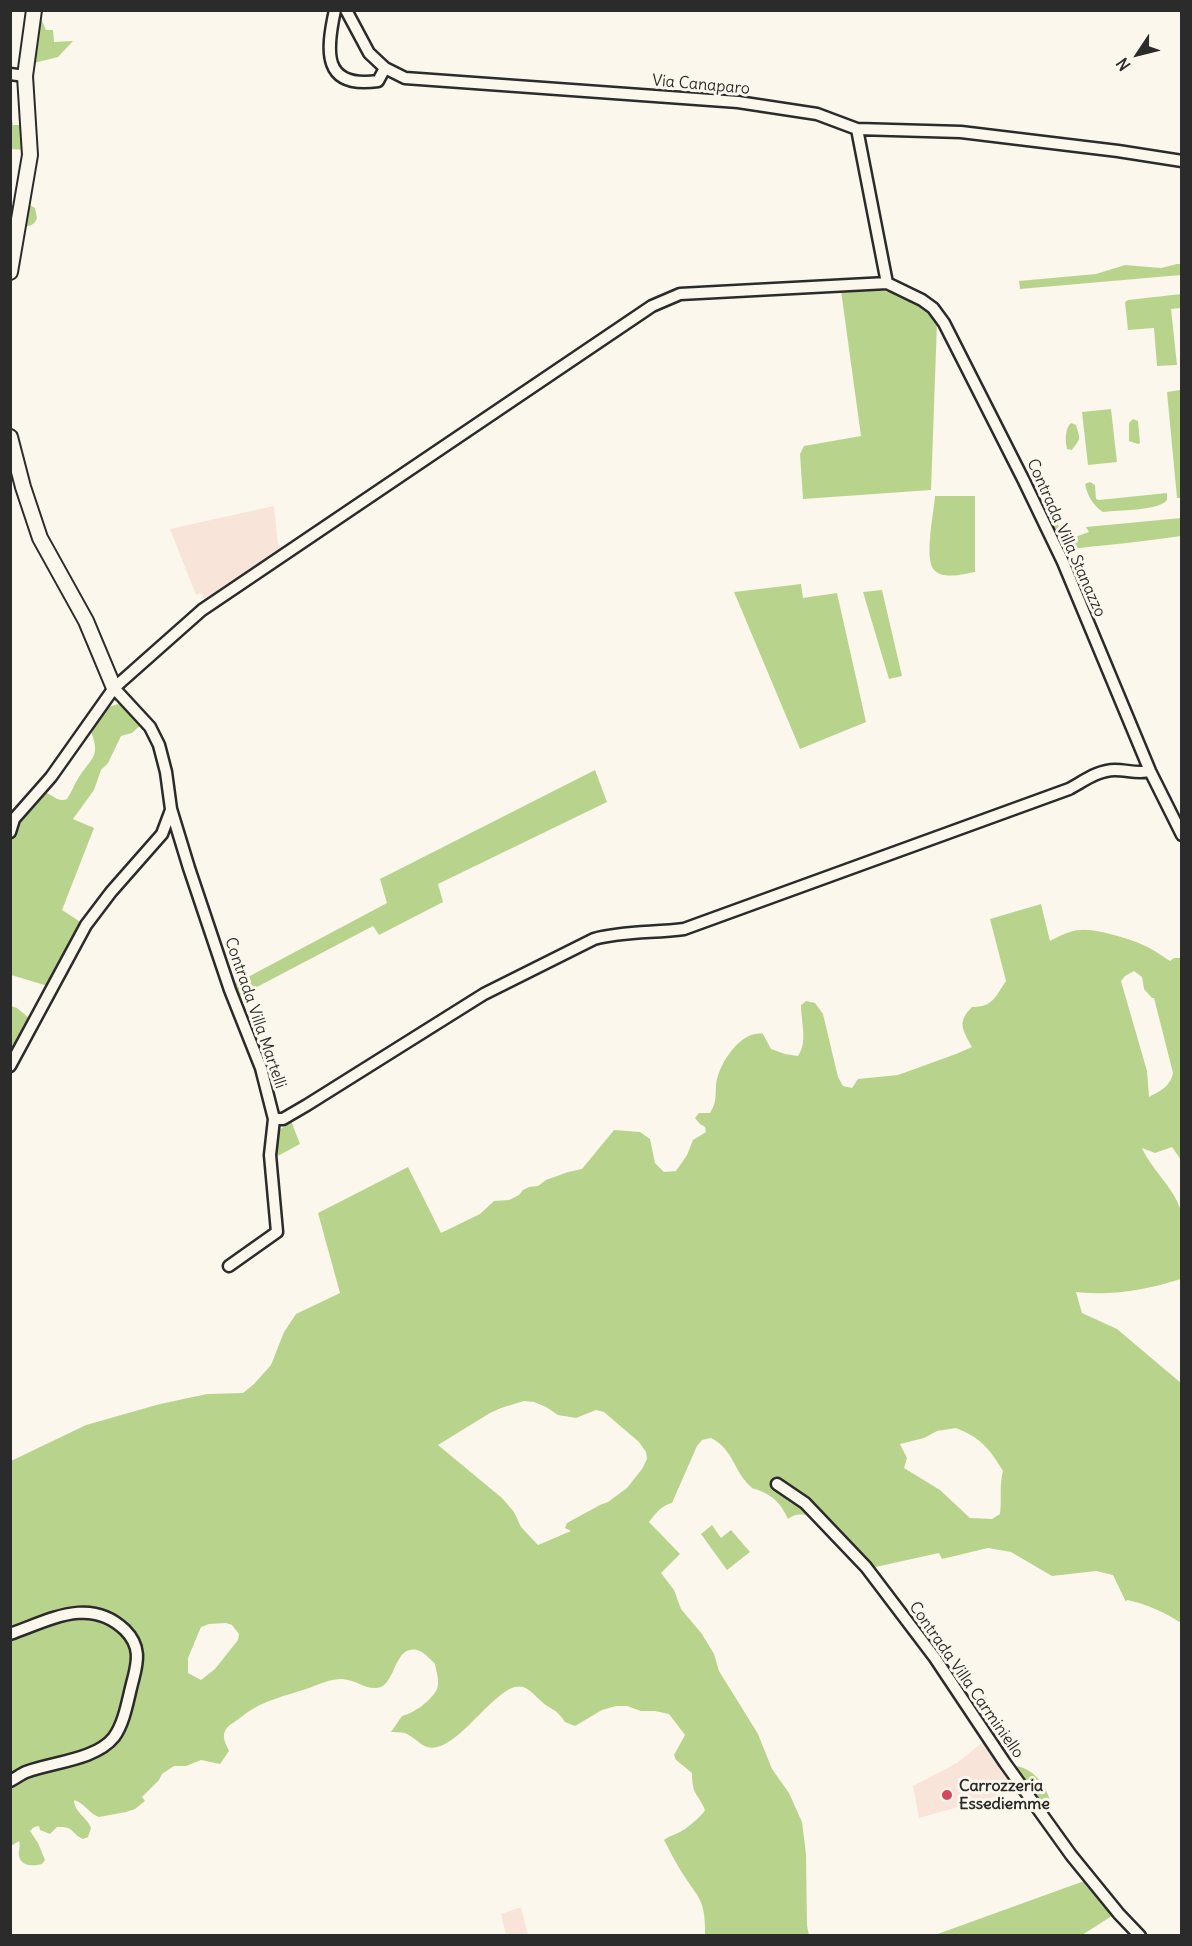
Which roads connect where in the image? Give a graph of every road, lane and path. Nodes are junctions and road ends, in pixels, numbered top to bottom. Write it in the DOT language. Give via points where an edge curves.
graph roads {
  1 [pos="34,10"];
  2 [pos="335,10"];
  3 [pos="346,10"];
  4 [pos="385,68"];
  5 [pos="18,75"];
  6 [pos="857,129"];
  7 [pos="1182,161"];
  8 [pos="10,272"];
  9 [pos="887,283"];
  10 [pos="10,437"];
  11 [pos="114,688"];
  12 [pos="1150,771"];
  13 [pos="171,809"];
  14 [pos="12,820"];
  15 [pos="10,832"];
  16 [pos="1182,835"];
  17 [pos="10,1066"];
  18 [pos="274,1119"];
  19 [pos="229,1266"];
  20 [pos="777,1484"];
  21 [pos="10,1634"];
  22 [pos="10,1781"];
  23 [pos="1140,1935"];
  1 -- 5 [label="street"];
  2 -- 4 [label="street" via="328,46 330,61 338,74 349,80 378,81"];
  3 -- 4 [label="street, Via Canaparo" via="369,53"];
  4 -- 6 [label="street, Via Canaparo" via="405,78 738,102 817,114"];
  5 -- 8 [label="street" via="30,155"];
  6 -- 7 [label="street, Via Canaparo" via="961,132"];
  6 -- 9 [label="street"];
  9 -- 11 [label="street" via="680,294 652,306 202,610"];
  9 -- 12 [label="street, Contrada Villa Stanazzo" via="922,300 944,323 1063,562"];
  10 -- 11 [label="street" via="40,538 86,621"];
  11 -- 13 [label="street, Contrada Villa Martelli" via="150,727 159,745"];
  11 -- 14 [label="street" via="51,777"];
  12 -- 16 [label="street, Contrada Villa Stanazzo"];
  12 -- 18 [label="street" via="1101,772 1069,789 684,929 594,939 484,994 291,1115"];
  13 -- 17 [label="street" via="162,834 86,925"];
  13 -- 18 [label="street, Contrada Villa Martelli" via="230,990 261,1068"];
  14 -- 15 [label="street"];
  18 -- 19 [label="street, Contrada Villa Martelli" via="270,1155 277,1232"];
  20 -- 23 [label="street, Contrada Villa Carminiello" via="805,1503 866,1567 935,1658 1071,1854"];
  21 -- 22 [label="street" via="69,1614 98,1613 117,1622 129,1634 136,1645 138,1660 115,1736 91,1753 24,1772"];
}
